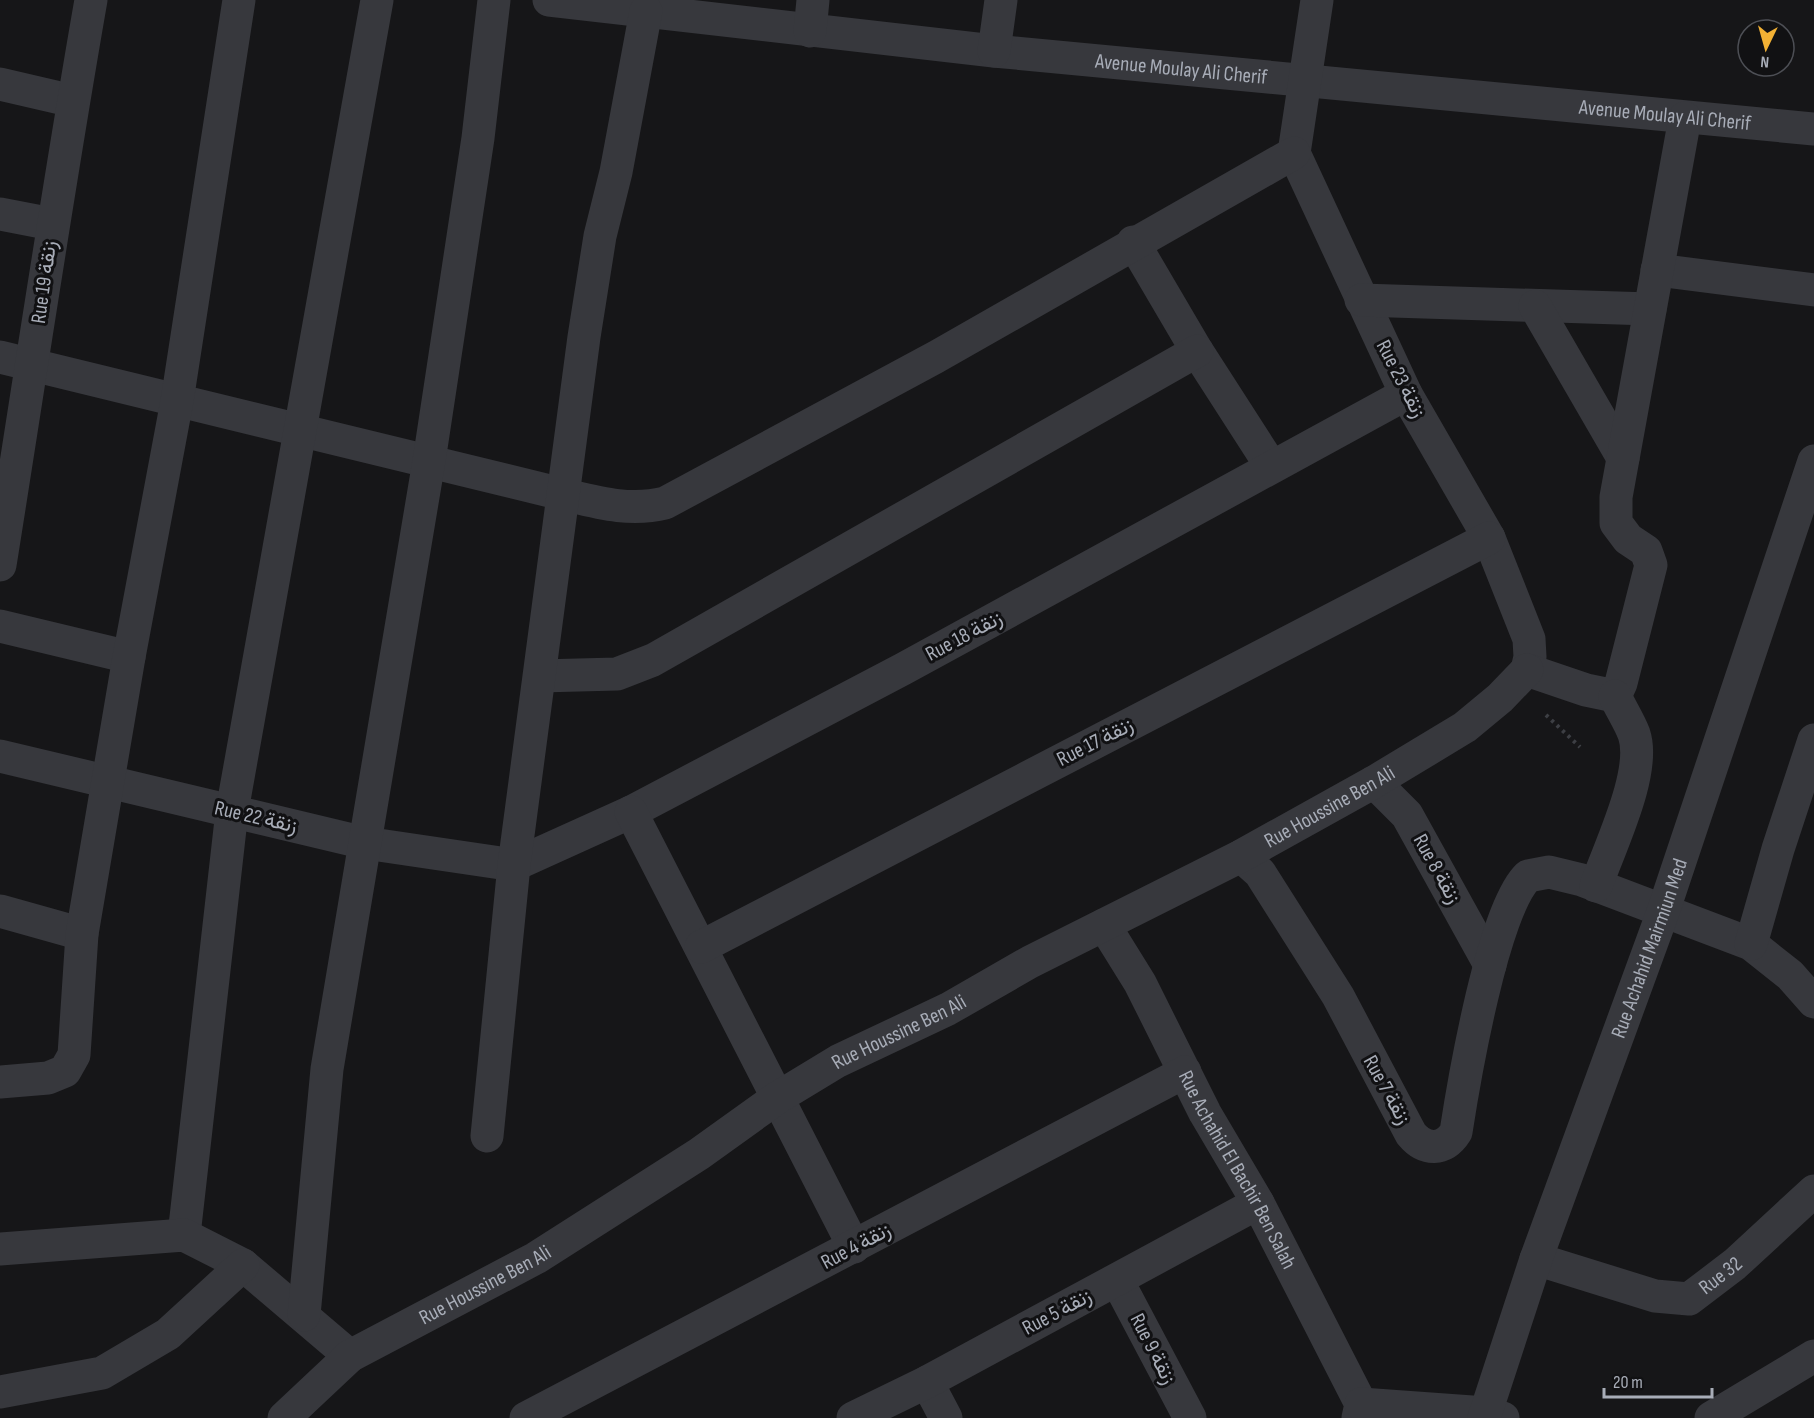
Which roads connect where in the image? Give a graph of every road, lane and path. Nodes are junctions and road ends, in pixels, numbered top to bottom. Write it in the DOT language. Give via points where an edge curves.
graph roads {
  1 [pos="91,0"];
  2 [pos="239,0"];
  3 [pos="377,0"];
  4 [pos="494,0"];
  5 [pos="549,0"];
  6 [pos="1001,0"];
  7 [pos="1317,0"];
  8 [pos="646,11"];
  9 [pos="812,16"];
  10 [pos="994,51"];
  11 [pos="1305,81"];
  12 [pos="0,84"];
  13 [pos="73,101"];
  14 [pos="1685,118"];
  15 [pos="1814,129"];
  16 [pos="1294,153"];
  17 [pos="0,214"];
  18 [pos="52,224"];
  19 [pos="1133,242"];
  20 [pos="1657,270"];
  21 [pos="1814,290"];
  22 [pos="1361,300"];
  23 [pos="1536,306"];
  24 [pos="1650,309"];
  25 [pos="1197,351"];
  26 [pos="0,357"];
  27 [pos="33,365"];
  28 [pos="1406,394"];
  29 [pos="177,401"];
  30 [pos="299,431"];
  31 [pos="1623,458"];
  32 [pos="429,460"];
  33 [pos="1271,466"];
  34 [pos="1811,469"];
  35 [pos="6,490"];
  36 [pos="562,494"];
  37 [pos="1802,537"];
  38 [pos="1489,538"];
  39 [pos="0,565"];
  40 [pos="0,626"];
  41 [pos="129,657"];
  42 [pos="1527,670"];
  43 [pos="540,676"];
  44 [pos="1615,696"];
  45 [pos="1814,740"];
  46 [pos="0,756"];
  47 [pos="1374,782"];
  48 [pos="108,783"];
  49 [pos="232,812"];
  50 [pos="631,812"];
  51 [pos="365,843"];
  52 [pos="1241,856"];
  53 [pos="514,865"];
  54 [pos="1596,886"];
  55 [pos="0,911"];
  56 [pos="1663,912"];
  57 [pos="1104,925"];
  58 [pos="82,934"];
  59 [pos="1751,944"];
  60 [pos="701,947"];
  61 [pos="1490,965"];
  62 [pos="1814,1002"];
  63 [pos="1185,1072"];
  64 [pos="0,1082"];
  65 [pos="777,1098"];
  66 [pos="487,1136"];
  67 [pos="1814,1191"];
  68 [pos="1258,1203"];
  69 [pos="184,1235"];
  70 [pos="854,1247"];
  71 [pos="0,1249"];
  72 [pos="1536,1259"];
  73 [pos="243,1265"];
  74 [pos="1118,1280"];
  75 [pos="304,1315"];
  76 [pos="350,1356"];
  77 [pos="1814,1356"];
  78 [pos="927,1382"];
  79 [pos="0,1392"];
  80 [pos="1359,1411"];
  81 [pos="1178,1414"];
  82 [pos="1491,1416"];
  83 [pos="284,1418"];
  84 [pos="526,1418"];
  85 [pos="853,1418"];
  86 [pos="946,1418"];
  87 [pos="1711,1418"];
  1 -- 13 [label="street, Rue 19 زنقة"];
  2 -- 29 [label="street"];
  3 -- 30 [label="street"];
  4 -- 32 [label="street" via="478,138"];
  5 -- 8 [label="street, Avenue Moulay Ali Cherif"];
  6 -- 10 [label="street"];
  7 -- 11 [label="street"];
  8 -- 9 [label="street, Avenue Moulay Ali Cherif"];
  8 -- 36 [label="street" via="600,236"];
  9 -- 10 [label="street, Avenue Moulay Ali Cherif"];
  10 -- 11 [label="street, Avenue Moulay Ali Cherif"];
  11 -- 14 [label="street, Avenue Moulay Ali Cherif"];
  11 -- 16 [label="street"];
  12 -- 13 [label="street"];
  13 -- 18 [label="street, Rue 19 زنقة"];
  14 -- 15 [label="street, Avenue Moulay Ali Cherif"];
  14 -- 20 [label="street"];
  16 -- 19 [label="street"];
  16 -- 22 [label="street, Rue 23 زنقة"];
  17 -- 18 [label="street"];
  18 -- 27 [label="street, Rue 19 زنقة"];
  19 -- 25 [label="street"];
  19 -- 36 [label="street" via="936,357 664,503 622,507"];
  20 -- 21 [label="street"];
  20 -- 24 [label="street"];
  22 -- 23 [label="street"];
  22 -- 28 [label="street, Rue 23 زنقة"];
  23 -- 24 [label="street"];
  23 -- 31 [label="street"];
  24 -- 31 [label="street"];
  25 -- 33 [label="street"];
  25 -- 43 [label="street" via="653,660 617,674"];
  26 -- 27 [label="street"];
  27 -- 29 [label="street"];
  27 -- 35 [label="street, Rue 19 زنقة"];
  28 -- 33 [label="street, Rue 18 زنقة"];
  28 -- 38 [label="street, Rue 23 زنقة"];
  29 -- 30 [label="street"];
  29 -- 41 [label="street"];
  30 -- 32 [label="street"];
  30 -- 49 [label="street"];
  31 -- 44 [label="street" via="1616,523 1628,539 1646,551 1651,565"];
  32 -- 36 [label="street"];
  32 -- 51 [label="street"];
  33 -- 50 [label="street, Rue 18 زنقة" via="903,669"];
  34 -- 37 [label="street, Rue Achahid Mairmiun Med"];
  35 -- 39 [label="street, Rue 19 زنقة"];
  36 -- 43 [label="street"];
  37 -- 56 [label="street, Rue Achahid Mairmiun Med"];
  38 -- 42 [label="street, Rue 23 زنقة" via="1529,639"];
  38 -- 60 [label="street, Rue 17 زنقة"];
  40 -- 41 [label="street"];
  41 -- 48 [label="street"];
  42 -- 44 [label="street"];
  42 -- 47 [label="street, Rue Houssine Ben Ali" via="1466,727"];
  43 -- 53 [label="street"];
  44 -- 54 [label="street" via="1635,735 1636,763"];
  45 -- 59 [label="street"];
  46 -- 48 [label="street, Rue 22 زنقة"];
  47 -- 52 [label="street, Rue Houssine Ben Ali"];
  47 -- 61 [label="street, Rue 8 زنقة" via="1407,815"];
  48 -- 49 [label="street, Rue 22 زنقة"];
  48 -- 58 [label="street"];
  49 -- 51 [label="street, Rue 22 زنقة"];
  49 -- 69 [label="street"];
  50 -- 53 [label="street, Rue 18 زنقة"];
  50 -- 60 [label="street"];
  51 -- 53 [label="street, Rue 22 زنقة"];
  51 -- 75 [label="street" via="327,1069"];
  52 -- 57 [label="street, Rue Houssine Ben Ali"];
  52 -- 61 [label="street, Rue 7 زنقة" via="1260,873 1338,996 1411,1134 1417,1142 1430,1147 1446,1143 1456,1132"];
  53 -- 66 [label="street"];
  54 -- 56 [label="street, Rue 7 زنقة"];
  54 -- 61 [label="street, Rue 7 زنقة" via="1549,872 1528,876 1515,893"];
  55 -- 58 [label="street"];
  56 -- 59 [label="street, Rue 7 زنقة"];
  56 -- 72 [label="street, Rue Achahid Mairmiun Med"];
  57 -- 63 [label="street, Rue Achahid El Bachir Ben Salah" via="1140,983"];
  57 -- 65 [label="street, Rue Houssine Ben Ali" via="948,1009 838,1061"];
  58 -- 64 [label="street" via="74,1055 65,1071 48,1078"];
  59 -- 62 [label="street, Rue 7 زنقة" via="1790,975"];
  60 -- 65 [label="street"];
  63 -- 68 [label="street, Rue Achahid El Bachir Ben Salah"];
  63 -- 70 [label="street, Rue 4 زنقة"];
  65 -- 70 [label="street"];
  65 -- 76 [label="street, Rue Houssine Ben Ali" via="699,1154 536,1258"];
  67 -- 72 [label="street, Rue 32" via="1735,1264 1689,1299 1655,1296"];
  68 -- 74 [label="street, Rue 5 زنقة"];
  68 -- 80 [label="street, Rue Achahid El Bachir Ben Salah"];
  69 -- 71 [label="street"];
  69 -- 73 [label="street"];
  70 -- 84 [label="street, Rue 4 زنقة"];
  72 -- 82 [label="street, Rue Achahid Mairmiun Med"];
  73 -- 75 [label="street"];
  73 -- 79 [label="street" via="168,1334 102,1373"];
  74 -- 78 [label="street, Rue 5 زنقة"];
  74 -- 81 [label="street, Rue 9 زنقة"];
  75 -- 76 [label="street"];
  76 -- 83 [label="street, Rue Houssine Ben Ali"];
  77 -- 87 [label="street"];
  78 -- 85 [label="street, Rue 5 زنقة"];
  78 -- 86 [label="street"];
  80 -- 82 [label="street"];
}
